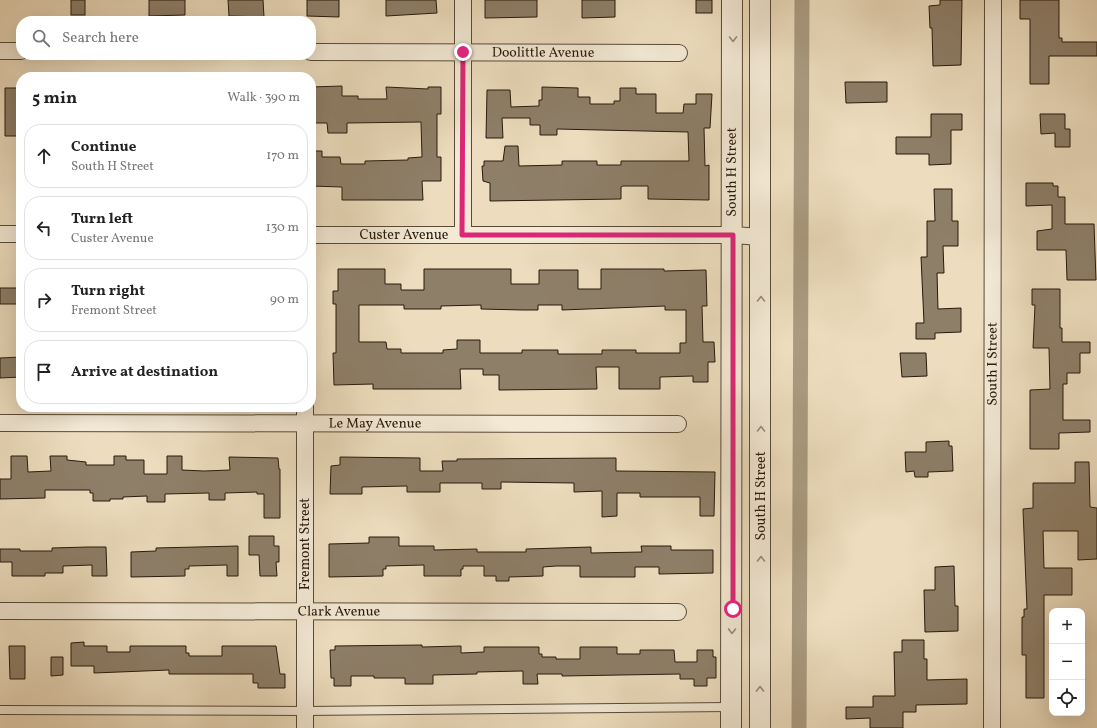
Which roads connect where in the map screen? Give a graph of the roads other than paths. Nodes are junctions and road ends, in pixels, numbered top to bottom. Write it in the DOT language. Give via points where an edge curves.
graph roads {
  1 [pos="463,0"];
  2 [pos="732,0"];
  3 [pos="760,0"];
  4 [pos="993,0"];
  5 [pos="0,51"];
  6 [pos="16,51"];
  7 [pos="316,52"];
  8 [pos="463,52"];
  9 [pos="679,52"];
  10 [pos="0,234"];
  11 [pos="16,234"];
  12 [pos="316,235"];
  13 [pos="462,235"];
  14 [pos="733,235"];
  15 [pos="761,237"];
  16 [pos="306,412"];
  17 [pos="0,423"];
  18 [pos="306,423"];
  19 [pos="678,424"];
  20 [pos="0,610"];
  21 [pos="305,611"];
  22 [pos="678,612"];
  23 [pos="732,707"];
  24 [pos="0,710"];
  25 [pos="305,710"];
  26 [pos="305,728"];
  27 [pos="731,728"];
  28 [pos="760,728"];
  29 [pos="992,728"];
  1 -- 8 [label="street"];
  2 -- 14 [label="street, South H Street, one-way"];
  3 -- 15 [label="street, South H Street"];
  4 -- 29 [label="street, South I Street"];
  5 -- 6 [label="street"];
  7 -- 8 [label="street, Doolittle Avenue"];
  8 -- 9 [label="street, Doolittle Avenue"];
  8 -- 13 [label="street"];
  10 -- 11 [label="street"];
  12 -- 13 [label="street, Custer Avenue"];
  13 -- 14 [label="street, Custer Avenue"];
  14 -- 15 [label="street, Custer Avenue"];
  14 -- 23 [label="street, South H Street, one-way"];
  28 -- 15 [label="street, South H Street, one-way"];
  16 -- 18 [label="street, Fremont Street"];
  17 -- 18 [label="street, Le May Avenue"];
  18 -- 19 [label="street, Le May Avenue"];
  18 -- 21 [label="street, Fremont Street"];
  20 -- 21 [label="street, Clark Avenue"];
  21 -- 22 [label="street, Clark Avenue"];
  21 -- 25 [label="street, Fremont Street"];
  23 -- 25 [label="lane"];
  23 -- 27 [label="street, South H Street"];
  24 -- 25 [label="lane"];
  25 -- 26 [label="street, Fremont Street"];
}
